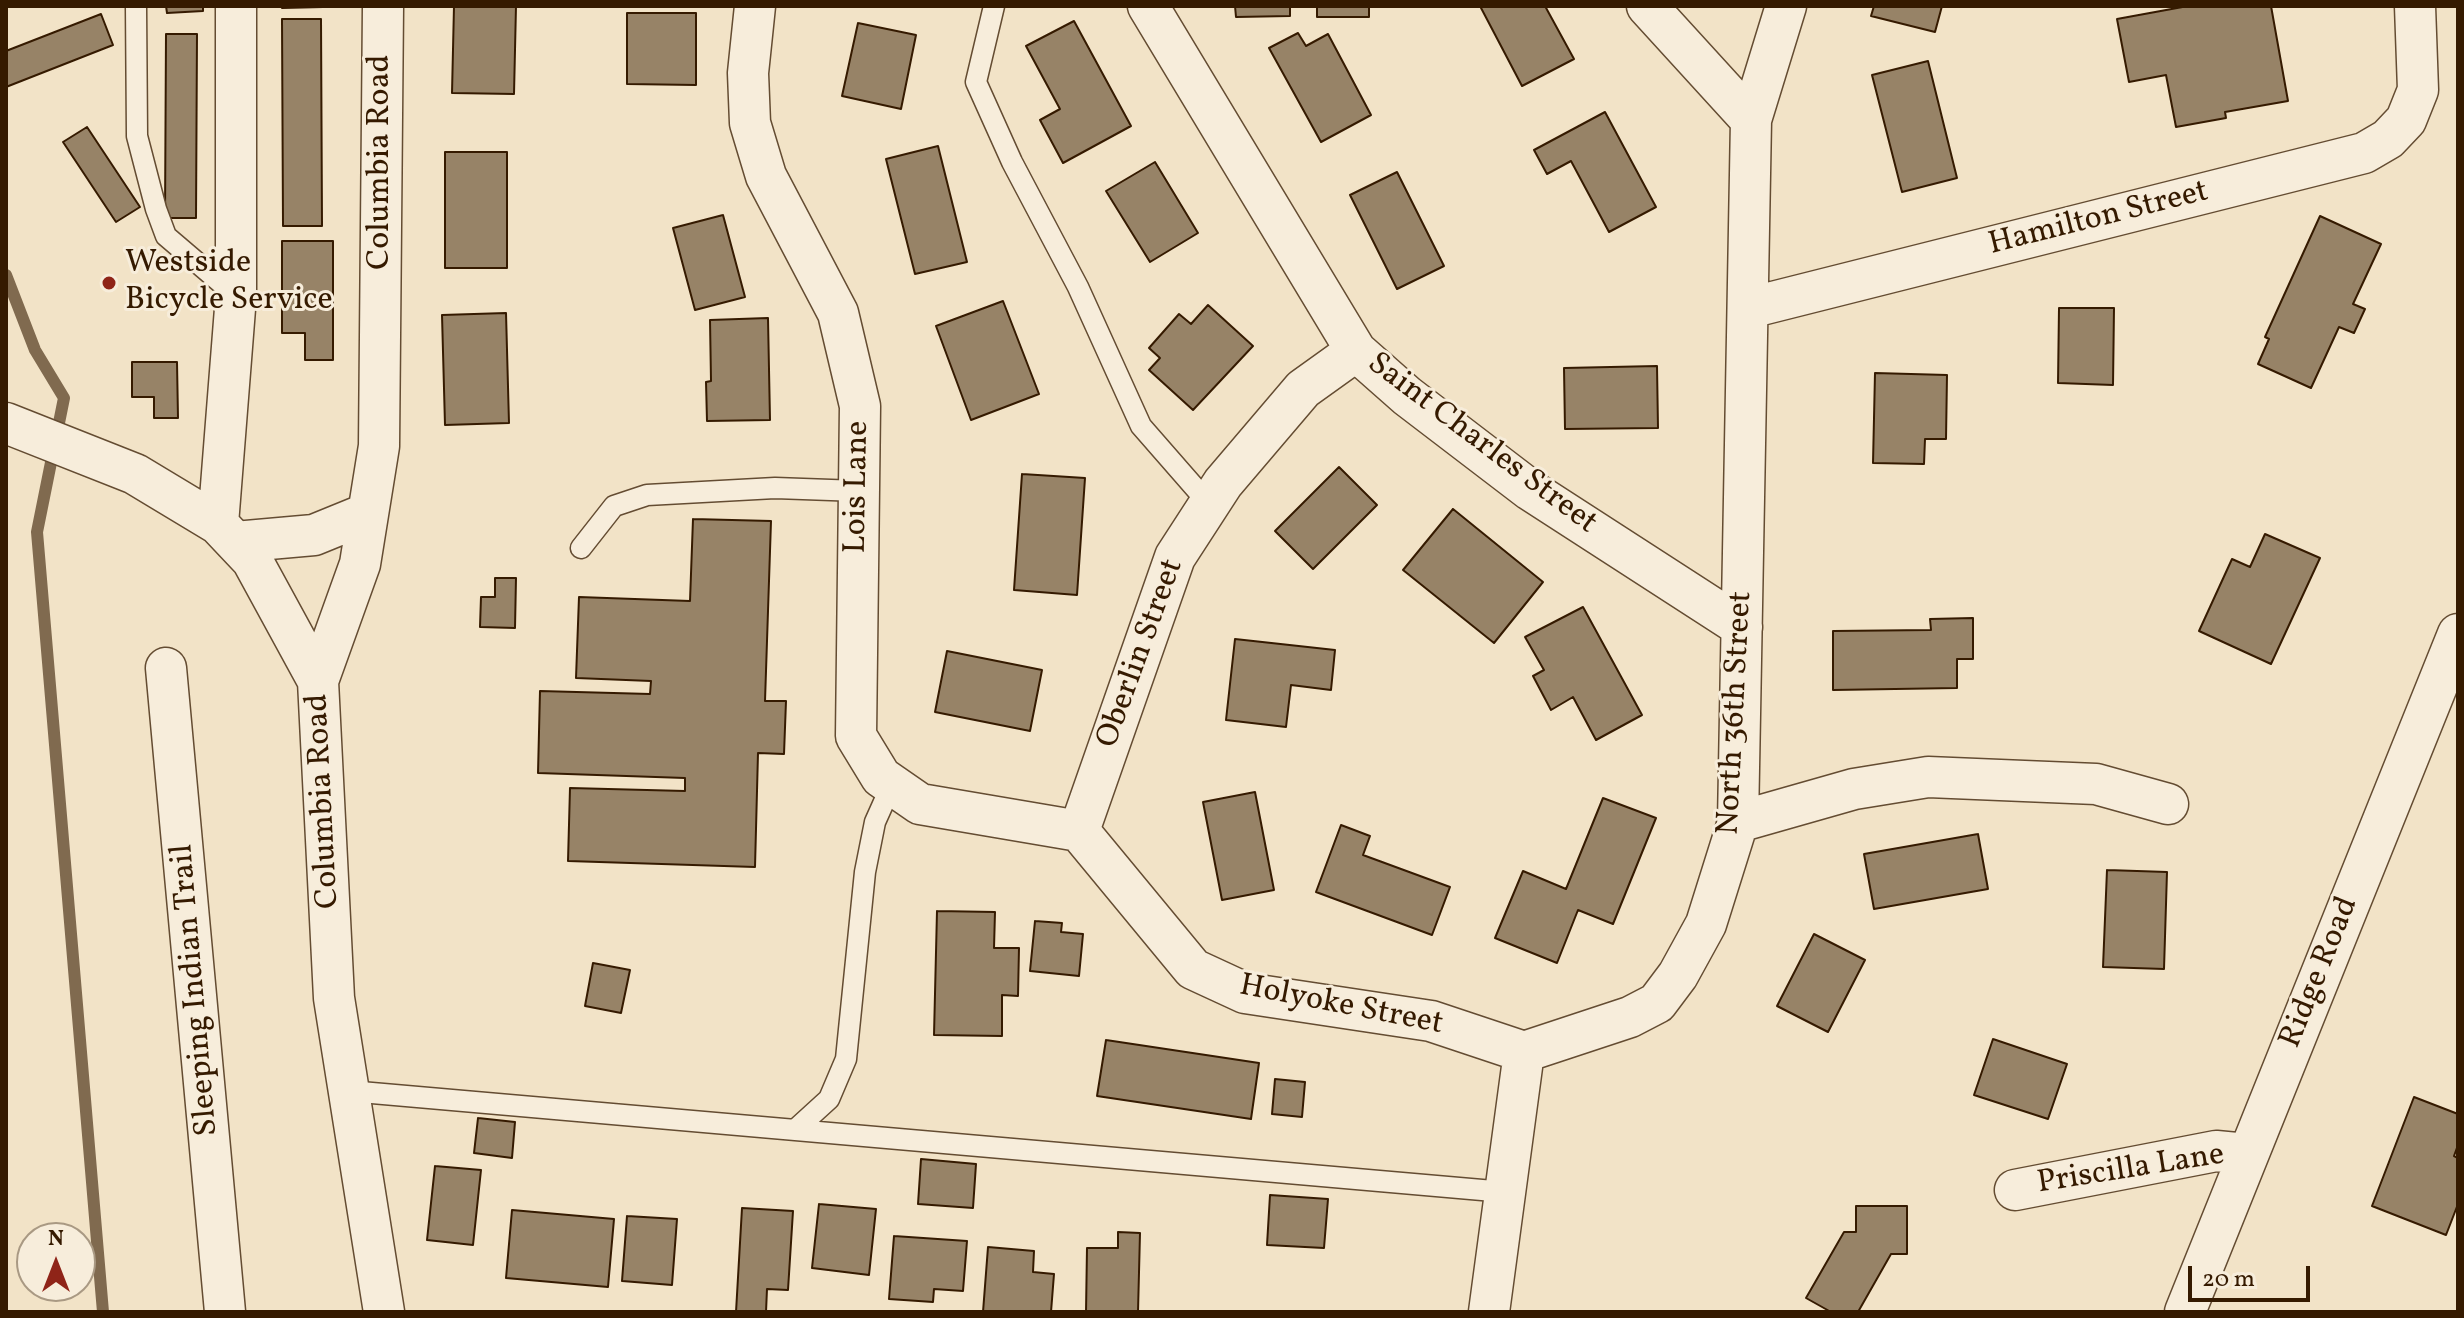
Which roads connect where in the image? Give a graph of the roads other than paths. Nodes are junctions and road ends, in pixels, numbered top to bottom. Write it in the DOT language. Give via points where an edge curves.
graph roads {
  1 [pos="136,6"];
  2 [pos="236,6"];
  3 [pos="383,6"];
  4 [pos="755,6"];
  5 [pos="994,6"];
  6 [pos="1148,6"];
  7 [pos="1647,6"];
  8 [pos="1786,6"];
  9 [pos="2415,6"];
  10 [pos="1751,120"];
  11 [pos="236,296"];
  12 [pos="1749,308"];
  13 [pos="1356,351"];
  14 [pos="18,428"];
  15 [pos="859,491"];
  16 [pos="1210,505"];
  17 [pos="368,513"];
  18 [pos="226,533"];
  19 [pos="581,548"];
  20 [pos="1742,627"];
  21 [pos="2458,634"];
  22 [pos="166,668"];
  23 [pos="318,681"];
  24 [pos="892,784"];
  25 [pos="2168,804"];
  26 [pos="1738,822"];
  27 [pos="1079,831"];
  28 [pos="1524,1052"];
  29 [pos="349,1091"];
  30 [pos="795,1130"];
  31 [pos="2247,1154"];
  32 [pos="2015,1190"];
  33 [pos="1505,1192"];
  34 [pos="225,1312"];
  35 [pos="384,1312"];
  36 [pos="1489,1312"];
  37 [pos="2185,1312"];
  1 -- 11 [label="lane" via="137,136 156,209 166,236"];
  2 -- 11 [label="street"];
  3 -- 17 [label="street, Columbia Road" via="379,446"];
  4 -- 15 [label="street, Lois Lane" via="748,73 750,123 766,176 838,313 852,360 860,406"];
  5 -- 16 [label="lane" via="976,82 1141,426"];
  6 -- 13 [label="street, Saint Charles Street"];
  7 -- 10 [label="street"];
  8 -- 10 [label="street, North 36th Street"];
  9 -- 12 [label="street, Hamilton Street" via="2418,90 2406,120 2364,153"];
  10 -- 12 [label="street, North 36th Street"];
  11 -- 18 [label="street"];
  12 -- 20 [label="street, North 36th Street"];
  13 -- 16 [label="street, Oberlin Street" via="1303,389"];
  13 -- 20 [label="street, Saint Charles Street" via="1530,490"];
  14 -- 18 [label="street" via="82,451 178,497"];
  15 -- 19 [label="lane" via="775,488 647,495 614,506"];
  15 -- 24 [label="street, Lois Lane" via="856,736 881,777"];
  16 -- 27 [label="street, Oberlin Street" via="1175,557"];
  17 -- 18 [label="street" via="314,535"];
  17 -- 23 [label="street, Columbia Road" via="360,564"];
  18 -- 23 [label="street" via="252,560"];
  20 -- 26 [label="street, North 36th Street"];
  21 -- 31 [label="street, Ridge Road"];
  22 -- 34 [label="street, Sleeping Indian Trail"];
  23 -- 29 [label="street, Columbia Road" via="334,998"];
  24 -- 27 [label="street, Lois Lane" via="920,804"];
  24 -- 30 [label="lane" via="875,822 865,872 846,1059 829,1099"];
  25 -- 26 [label="street" via="2096,784 1928,777 1854,789"];
  26 -- 28 [label="street, North 36th Street" via="1706,924 1657,1003"];
  27 -- 28 [label="street, Holyoke Street" via="1193,969 1245,993 1431,1021"];
  28 -- 33 [label="street"];
  29 -- 30 [label="lane"];
  29 -- 35 [label="street, Columbia Road"];
  30 -- 33 [label="lane"];
  31 -- 32 [label="street, Priscilla Lane" via="2216,1151"];
  31 -- 37 [label="street, Ridge Road"];
  33 -- 36 [label="street"];
}
